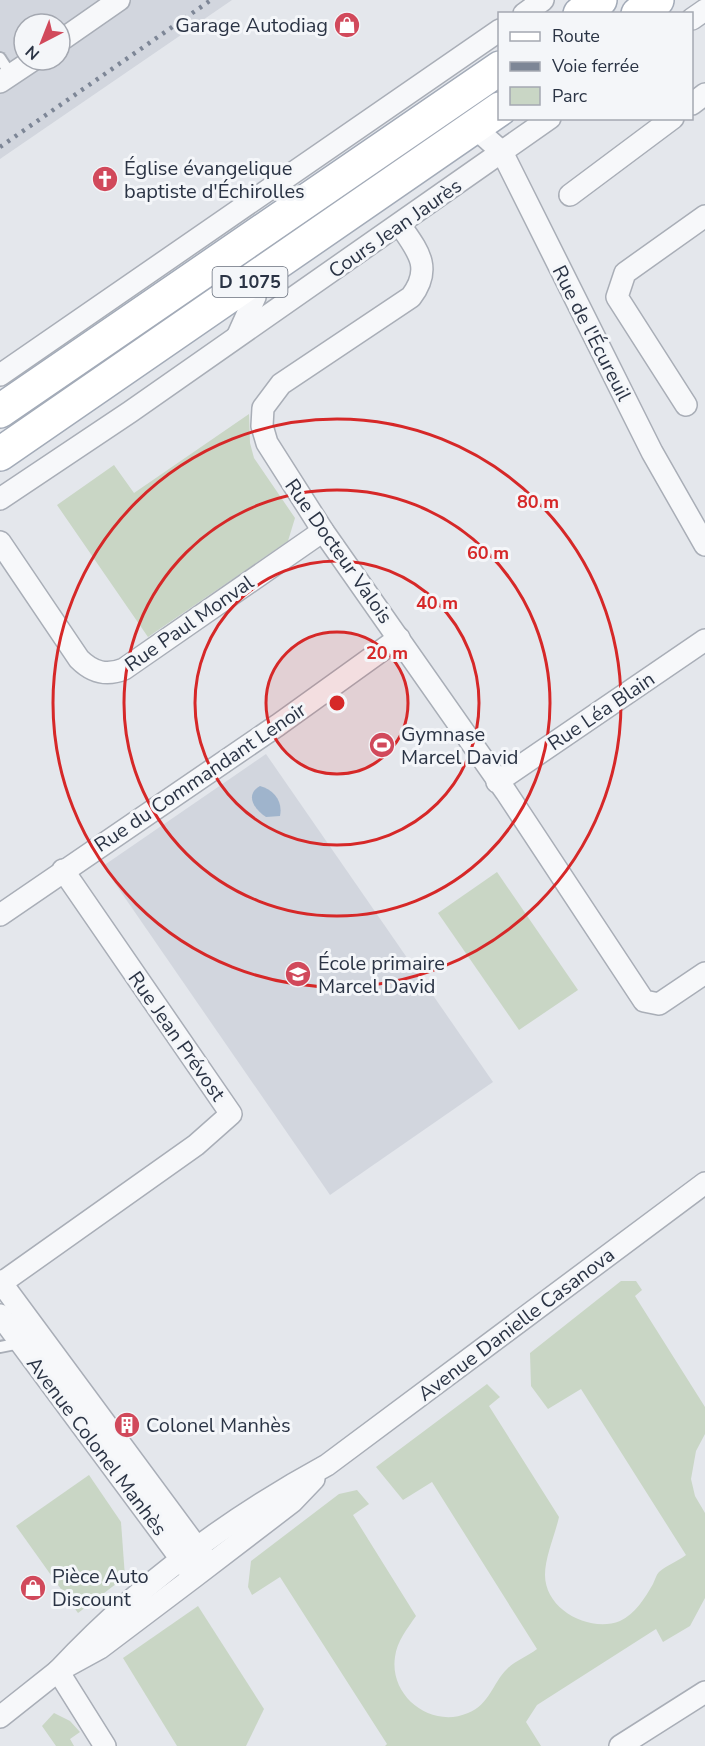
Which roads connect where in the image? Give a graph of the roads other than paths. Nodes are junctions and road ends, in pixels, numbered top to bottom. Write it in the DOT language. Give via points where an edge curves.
graph roads {
  1 [pos="543,0"];
  2 [pos="600,0"];
  3 [pos="657,0"];
  4 [pos="105,4"];
  5 [pos="527,12"];
  6 [pos="583,12"];
  7 [pos="641,12"];
  8 [pos="72,31"];
  9 [pos="498,31"];
  10 [pos="498,69"];
  11 [pos="407,94"];
  12 [pos="705,94"];
  13 [pos="693,103"];
  14 [pos="487,118"];
  15 [pos="547,120"];
  16 [pos="670,120"];
  17 [pos="403,133"];
  18 [pos="502,152"];
  19 [pos="570,195"];
  20 [pos="705,216"];
  21 [pos="400,225"];
  22 [pos="171,256"];
  23 [pos="207,269"];
  24 [pos="257,277"];
  25 [pos="238,336"];
  26 [pos="0,375"];
  27 [pos="686,405"];
  28 [pos="0,411"];
  29 [pos="0,453"];
  30 [pos="0,499"];
  31 [pos="323,531"];
  32 [pos="0,542"];
  33 [pos="705,545"];
  34 [pos="399,638"];
  35 [pos="705,640"];
  36 [pos="497,782"];
  37 [pos="63,870"];
  38 [pos="0,915"];
  39 [pos="705,973"];
  40 [pos="705,1183"];
  41 [pos="0,1282"];
  42 [pos="0,1315"];
  43 [pos="10,1345"];
  44 [pos="327,1465"];
  45 [pos="189,1553"];
  46 [pos="202,1571"];
  47 [pos="58,1671"];
  48 [pos="705,1692"];
  49 [pos="0,1717"];
  50 [pos="105,1746"];
  51 [pos="620,1746"];
  1 -- 5 [label="street"];
  2 -- 6 [label="main road"];
  3 -- 7 [label="main road"];
  4 -- 8 [label="street"];
  9 -- 11 [label="street"];
  10 -- 17 [label="main road, D 1075"];
  11 -- 17 [label="street"];
  11 -- 22 [label="street"];
  12 -- 13 [label="street"];
  14 -- 18 [label="street, Rue de l'Écureuil"];
  14 -- 24 [label="main road, Cours Jean Jaurès / D 1075"];
  15 -- 18 [label="street, Cours Jean Jaurès"];
  16 -- 19 [label="street"];
  17 -- 23 [label="main road, D 1075"];
  18 -- 21 [label="street, Cours Jean Jaurès"];
  18 -- 33 [label="street, Rue de l'Écureuil" via="652,452"];
  20 -- 27 [label="street, Rue de l'Écureuil" via="625,273 617,297"];
  21 -- 25 [label="street, Cours Jean Jaurès"];
  21 -- 31 [label="street, Rue Docteur Valois" via="416,249 423,268 422,283 411,297 280,384 263,408 262,426 267,443"];
  22 -- 23 [label="street"];
  22 -- 26 [label="street"];
  23 -- 28 [label="main road, D 1075"];
  24 -- 25 [label="street" via="255,297"];
  24 -- 29 [label="main road, Cours Jean Jaurès / D 1075"];
  25 -- 30 [label="street, Cours Jean Jaurès"];
  31 -- 32 [label="street, Rue Paul Monval" via="124,669 111,674 87,667 79,659"];
  31 -- 34 [label="street, Rue Docteur Valois"];
  34 -- 36 [label="street, Rue Docteur Valois"];
  34 -- 37 [label="street, Rue du Commandant Lenoir"];
  35 -- 36 [label="street, Rue Léa Blain"];
  36 -- 39 [label="street, Rue Docteur Valois" via="644,1001 658,1004"];
  37 -- 38 [label="street, Rue du Commandant Lenoir"];
  37 -- 41 [label="street, Rue Jean Prévost" via="231,1114 196,1145"];
  40 -- 44 [label="street, Avenue Danielle Casanova"];
  41 -- 45 [label="street, Avenue Colonel Manhès"];
  42 -- 43 [label="street, Avenue Colonel Manhès"];
  43 -- 45 [label="street, Avenue Colonel Manhès"];
  44 -- 45 [label="street, Avenue Danielle Casanova" via="275,1493"];
  44 -- 46 [label="street, Avenue Danielle Casanova" via="292,1502"];
  45 -- 46 [label="street, Avenue Colonel Manhès"];
  45 -- 47 [label="street, Avenue Danielle Casanova" via="91,1635"];
  46 -- 47 [label="street, Avenue Danielle Casanova" via="100,1648"];
  47 -- 49 [label="street, Avenue Danielle Casanova"];
  47 -- 50 [label="street"];
  48 -- 51 [label="street"];
}
